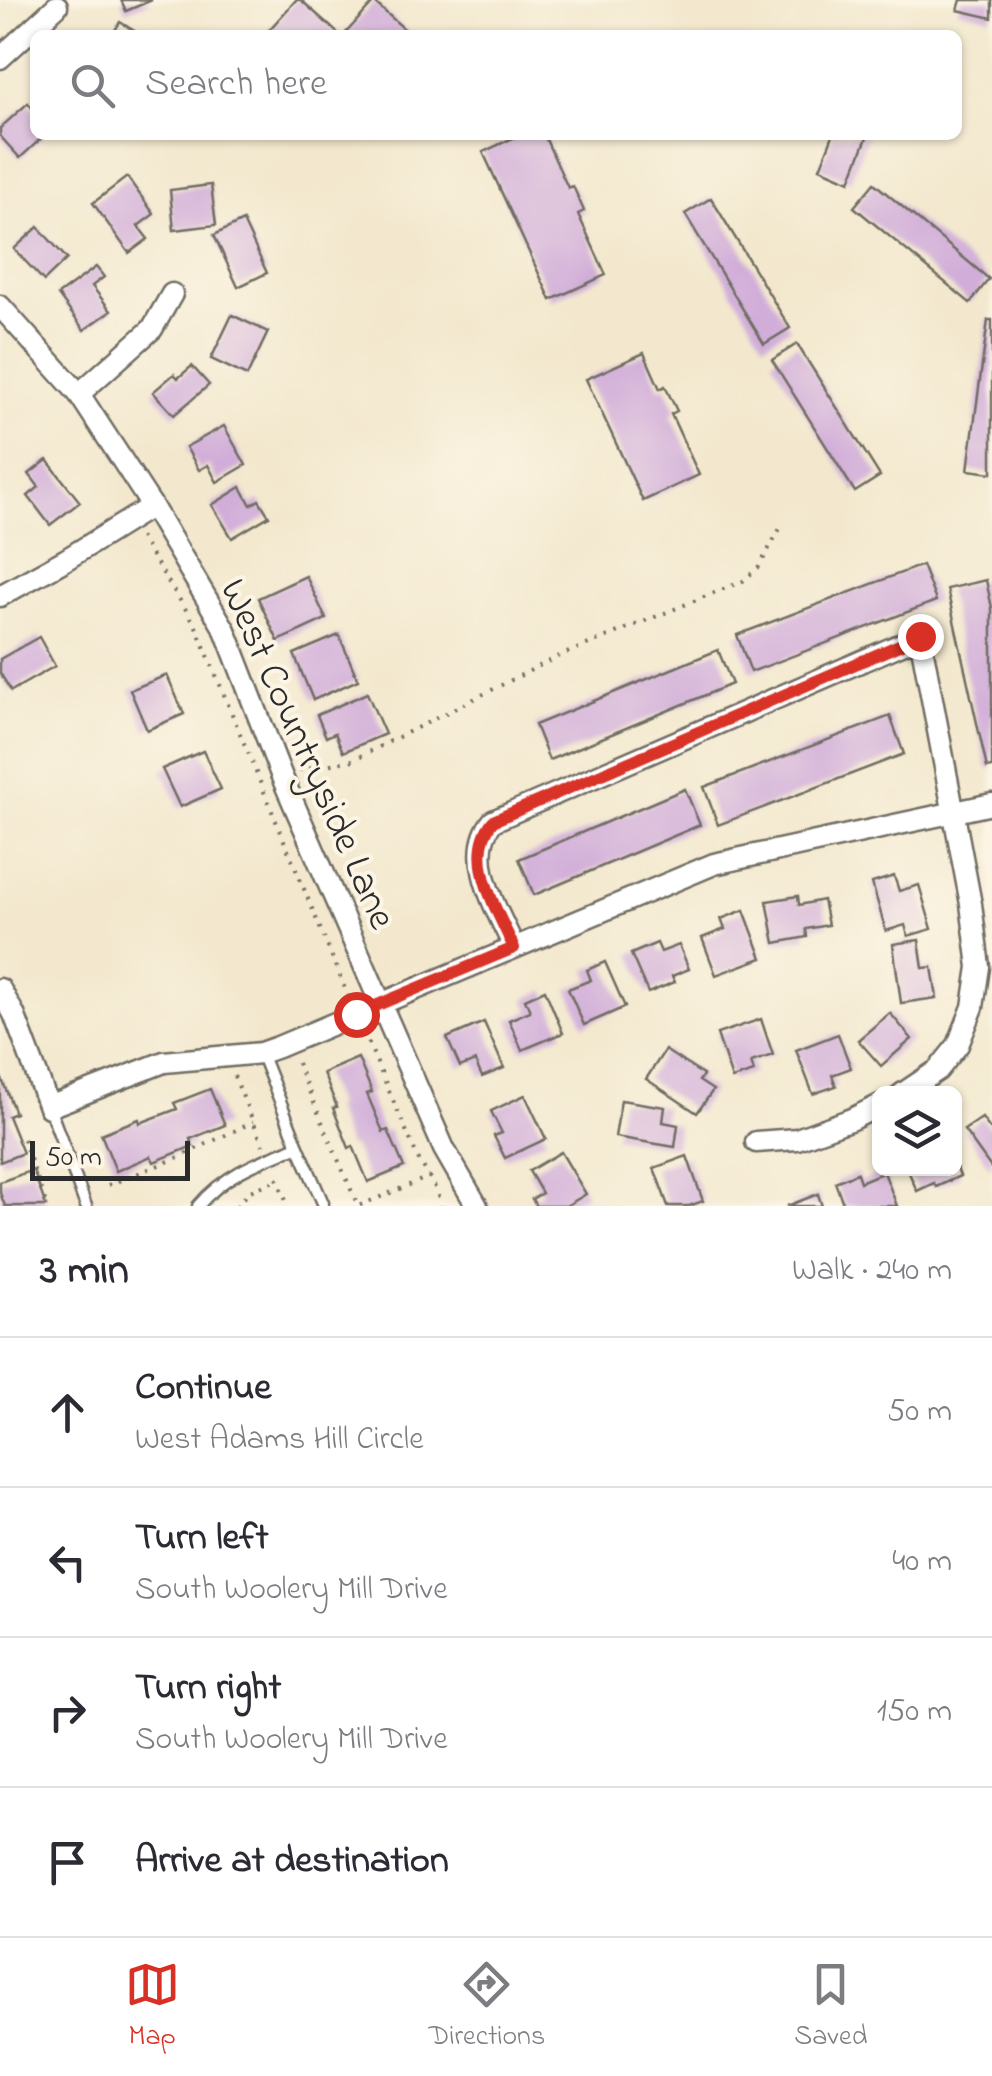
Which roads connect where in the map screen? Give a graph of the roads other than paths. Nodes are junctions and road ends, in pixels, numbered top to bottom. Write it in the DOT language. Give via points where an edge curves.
graph roads {
  1 [pos="57,6"];
  2 [pos="31,30"];
  3 [pos="30,31"];
  4 [pos="0,58"];
  5 [pos="172,294"];
  6 [pos="0,306"];
  7 [pos="79,394"];
  8 [pos="152,506"];
  9 [pos="0,596"];
  10 [pos="992,804"];
  11 [pos="953,812"];
  12 [pos="514,948"];
  13 [pos="0,989"];
  14 [pos="382,1003"];
  15 [pos="261,1053"];
  16 [pos="914,1086"];
  17 [pos="50,1107"];
  18 [pos="872,1109"];
  19 [pos="756,1142"];
  20 [pos="298,1146"];
  21 [pos="323,1203"];
  22 [pos="86,1206"];
  23 [pos="198,1206"];
  24 [pos="477,1206"];
  1 -- 2 [label="street"];
  3 -- 4 [label="street"];
  5 -- 7 [label="street" via="152,329"];
  6 -- 7 [label="street, West Countryside Lane"];
  7 -- 8 [label="street, West Countryside Lane"];
  8 -- 9 [label="street"];
  8 -- 14 [label="street, West Countryside Lane" via="225,630"];
  10 -- 11 [label="street"];
  11 -- 12 [label="street" via="714,864"];
  11 -- 12 [label="street" via="920,636 493,821 480,858"];
  11 -- 16 [label="street" via="979,967 958,1045"];
  12 -- 14 [label="street"];
  13 -- 17 [label="street"];
  14 -- 15 [label="street"];
  14 -- 24 [label="street, West Countryside Lane" via="444,1150"];
  15 -- 17 [label="street" via="164,1062"];
  15 -- 20 [label="lane"];
  17 -- 22 [label="lane"];
  18 -- 19 [label="street" via="797,1140"];
  20 -- 21 [label="lane"];
  20 -- 23 [label="lane" via="229,1176"];
}
